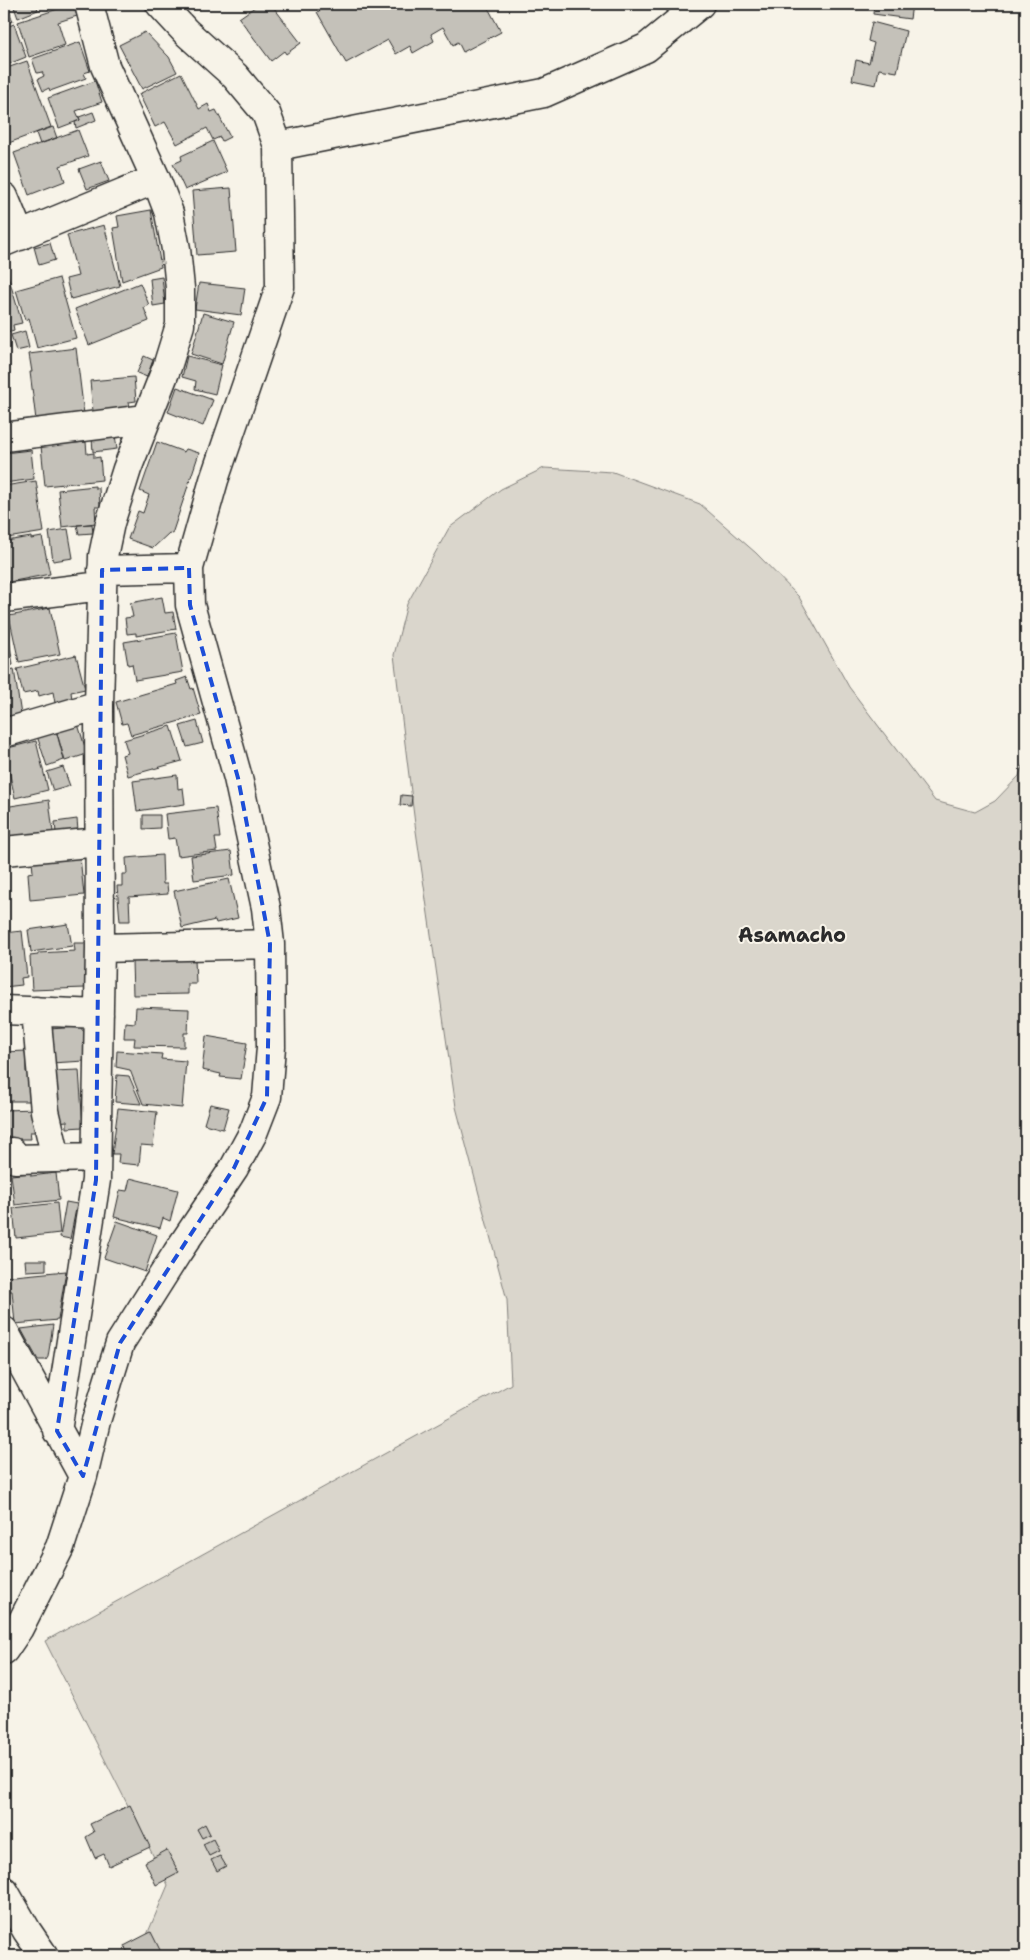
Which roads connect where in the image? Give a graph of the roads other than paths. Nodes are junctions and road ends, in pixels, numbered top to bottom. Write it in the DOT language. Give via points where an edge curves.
graph roads {
  1 [pos="89,4"];
  2 [pos="160,4"];
  3 [pos="700,4"];
  4 [pos="278,146"];
  5 [pos="156,179"];
  6 [pos="4,197"];
  7 [pos="12,239"];
  8 [pos="146,419"];
  9 [pos="4,437"];
  10 [pos="189,568"];
  11 [pos="102,578"];
  12 [pos="4,598"];
  13 [pos="99,705"];
  14 [pos="4,733"];
  15 [pos="99,842"];
  16 [pos="4,851"];
  17 [pos="270,944"];
  18 [pos="100,948"];
  19 [pos="4,1010"];
  20 [pos="36,1011"];
  21 [pos="99,1014"];
  22 [pos="4,1152"];
  23 [pos="96,1157"];
  24 [pos="56,1158"];
  25 [pos="4,1331"];
  26 [pos="57,1431"];
  27 [pos="83,1476"];
  28 [pos="4,1650"];
  29 [pos="4,1890"];
  30 [pos="44,1956"];
  1 -- 5 [label="street" via="105,66"];
  2 -- 4 [label="street" via="236,76 266,113"];
  3 -- 4 [label="street" via="646,48 544,93"];
  4 -- 10 [label="street" via="280,287 214,480"];
  5 -- 7 [label="street"];
  5 -- 8 [label="street" via="169,213 176,250 180,325"];
  6 -- 7 [label="street"];
  8 -- 9 [label="street"];
  8 -- 11 [label="street" via="110,523"];
  10 -- 11 [label="street"];
  10 -- 17 [label="street" via="190,605 238,778 266,908"];
  11 -- 12 [label="street"];
  11 -- 13 [label="street"];
  13 -- 14 [label="street"];
  13 -- 15 [label="street"];
  15 -- 16 [label="street"];
  15 -- 18 [label="street"];
  17 -- 18 [label="street"];
  17 -- 27 [label="street" via="271,1047 267,1097 254,1134 120,1343"];
  18 -- 21 [label="street"];
  19 -- 20 [label="street"];
  20 -- 21 [label="street"];
  20 -- 24 [label="street" via="45,1111"];
  21 -- 23 [label="street"];
  22 -- 24 [label="street" via="12,1152 15,1159"];
  23 -- 24 [label="street"];
  23 -- 26 [label="street" via="96,1180"];
  25 -- 26 [label="street"];
  26 -- 27 [label="street"];
  27 -- 28 [label="street" via="60,1547 20,1628"];
  29 -- 30 [label="street"];
}
